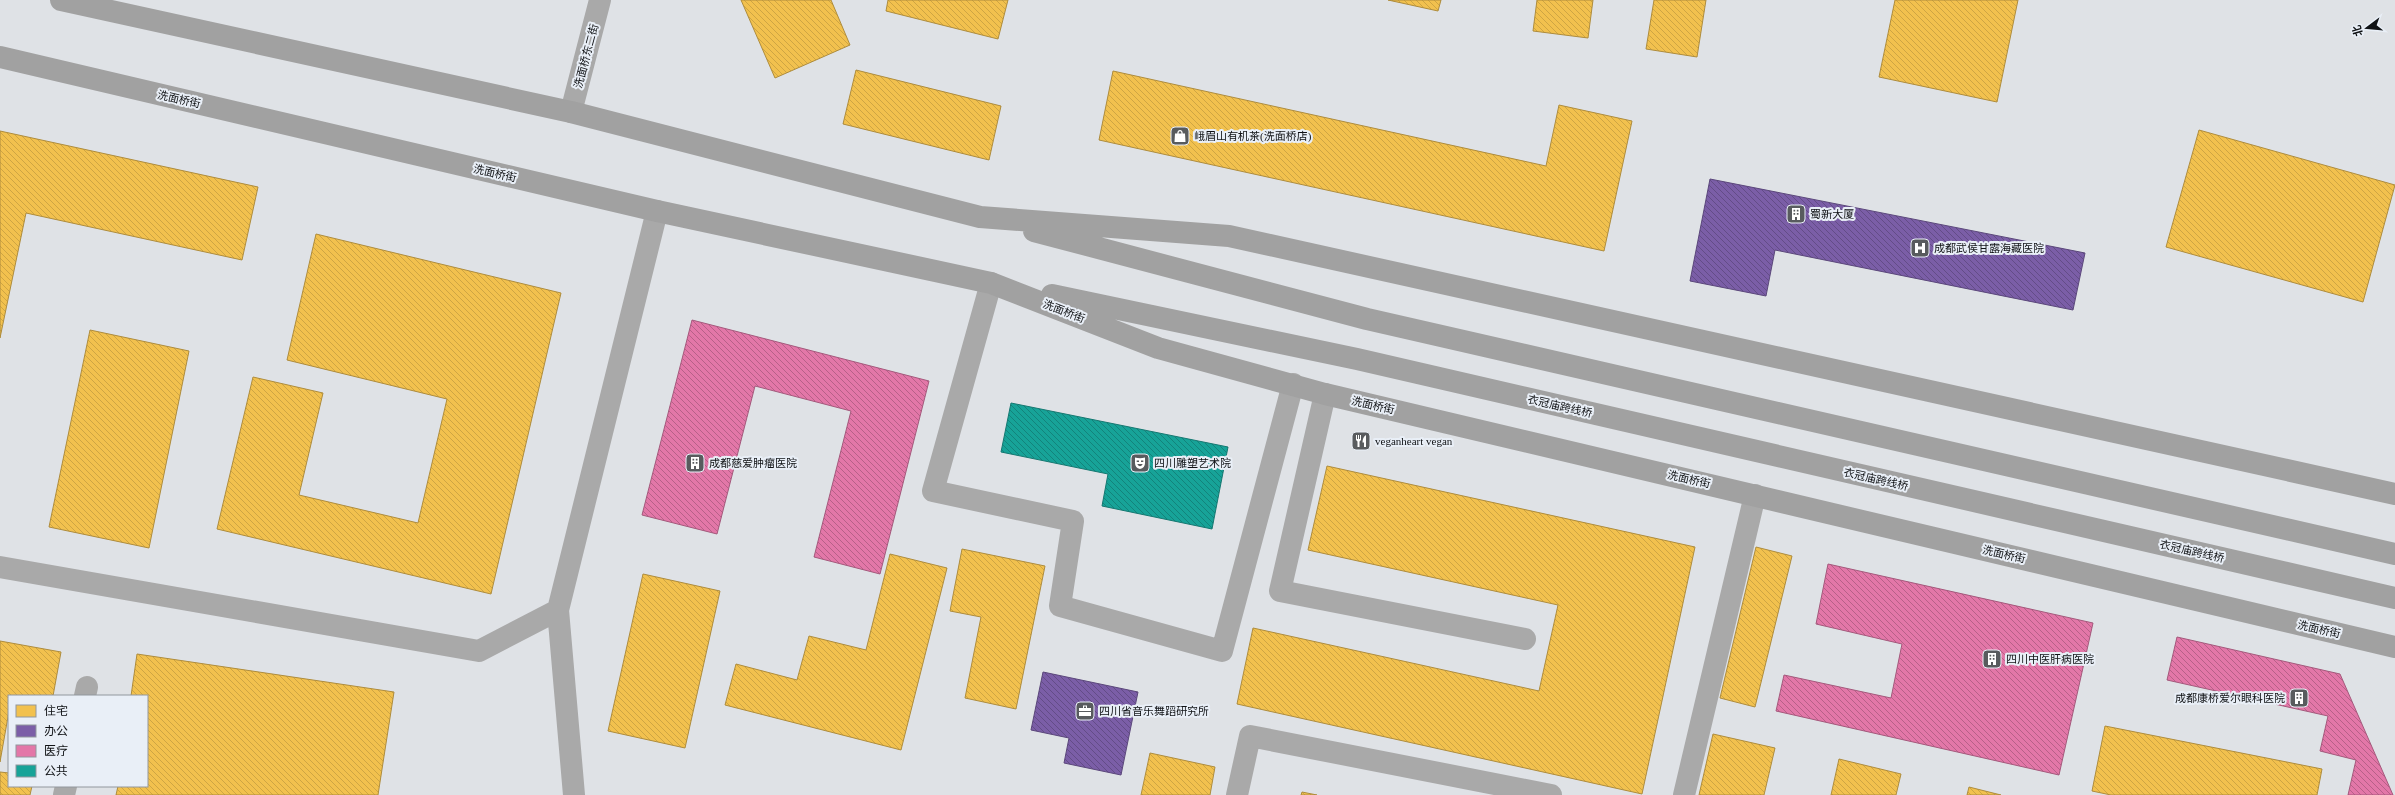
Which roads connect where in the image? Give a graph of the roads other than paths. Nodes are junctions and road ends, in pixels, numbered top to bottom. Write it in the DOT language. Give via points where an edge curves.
graph roads {
  1 [pos="61,0"];
  2 [pos="600,0"];
  3 [pos="0,57"];
  4 [pos="571,112"];
  5 [pos="657,211"];
  6 [pos="980,217"];
  7 [pos="991,283"];
  8 [pos="1357,359"];
  9 [pos="1293,384"];
  10 [pos="1325,394"];
  11 [pos="2395,494"];
  12 [pos="1755,495"];
  13 [pos="2395,554"];
  14 [pos="0,567"];
  15 [pos="2395,598"];
  16 [pos="558,610"];
  17 [pos="1525,639"];
  18 [pos="2395,647"];
  19 [pos="574,795"];
  20 [pos="1237,795"];
  21 [pos="1552,795"];
  22 [pos="1684,795"];
  1 -- 4 [label="main road"];
  2 -- 4 [label="street, 洗面桥东二街"];
  3 -- 5 [label="main road, 洗面桥街"];
  4 -- 6 [label="main road"];
  5 -- 7 [label="main road, 洗面桥街"];
  5 -- 16 [label="street"];
  6 -- 11 [label="main road" via="1229,236"];
  6 -- 13 [label="main road" via="1367,319"];
  7 -- 8 [label="main road, 洗面桥街"];
  7 -- 9 [label="main road, 洗面桥街" via="1158,348"];
  7 -- 9 [label="street" via="933,491 1073,521 1060,606 1222,651"];
  8 -- 15 [label="main road, 衣冠庙跨线桥"];
  9 -- 10 [label="main road, 洗面桥街"];
  10 -- 12 [label="main road, 洗面桥街"];
  10 -- 17 [label="street" via="1280,591"];
  12 -- 18 [label="main road, 洗面桥街"];
  12 -- 22 [label="street"];
  14 -- 16 [label="street" via="479,651"];
  16 -- 19 [label="street"];
  20 -- 21 [label="street" via="1250,736"];
}
